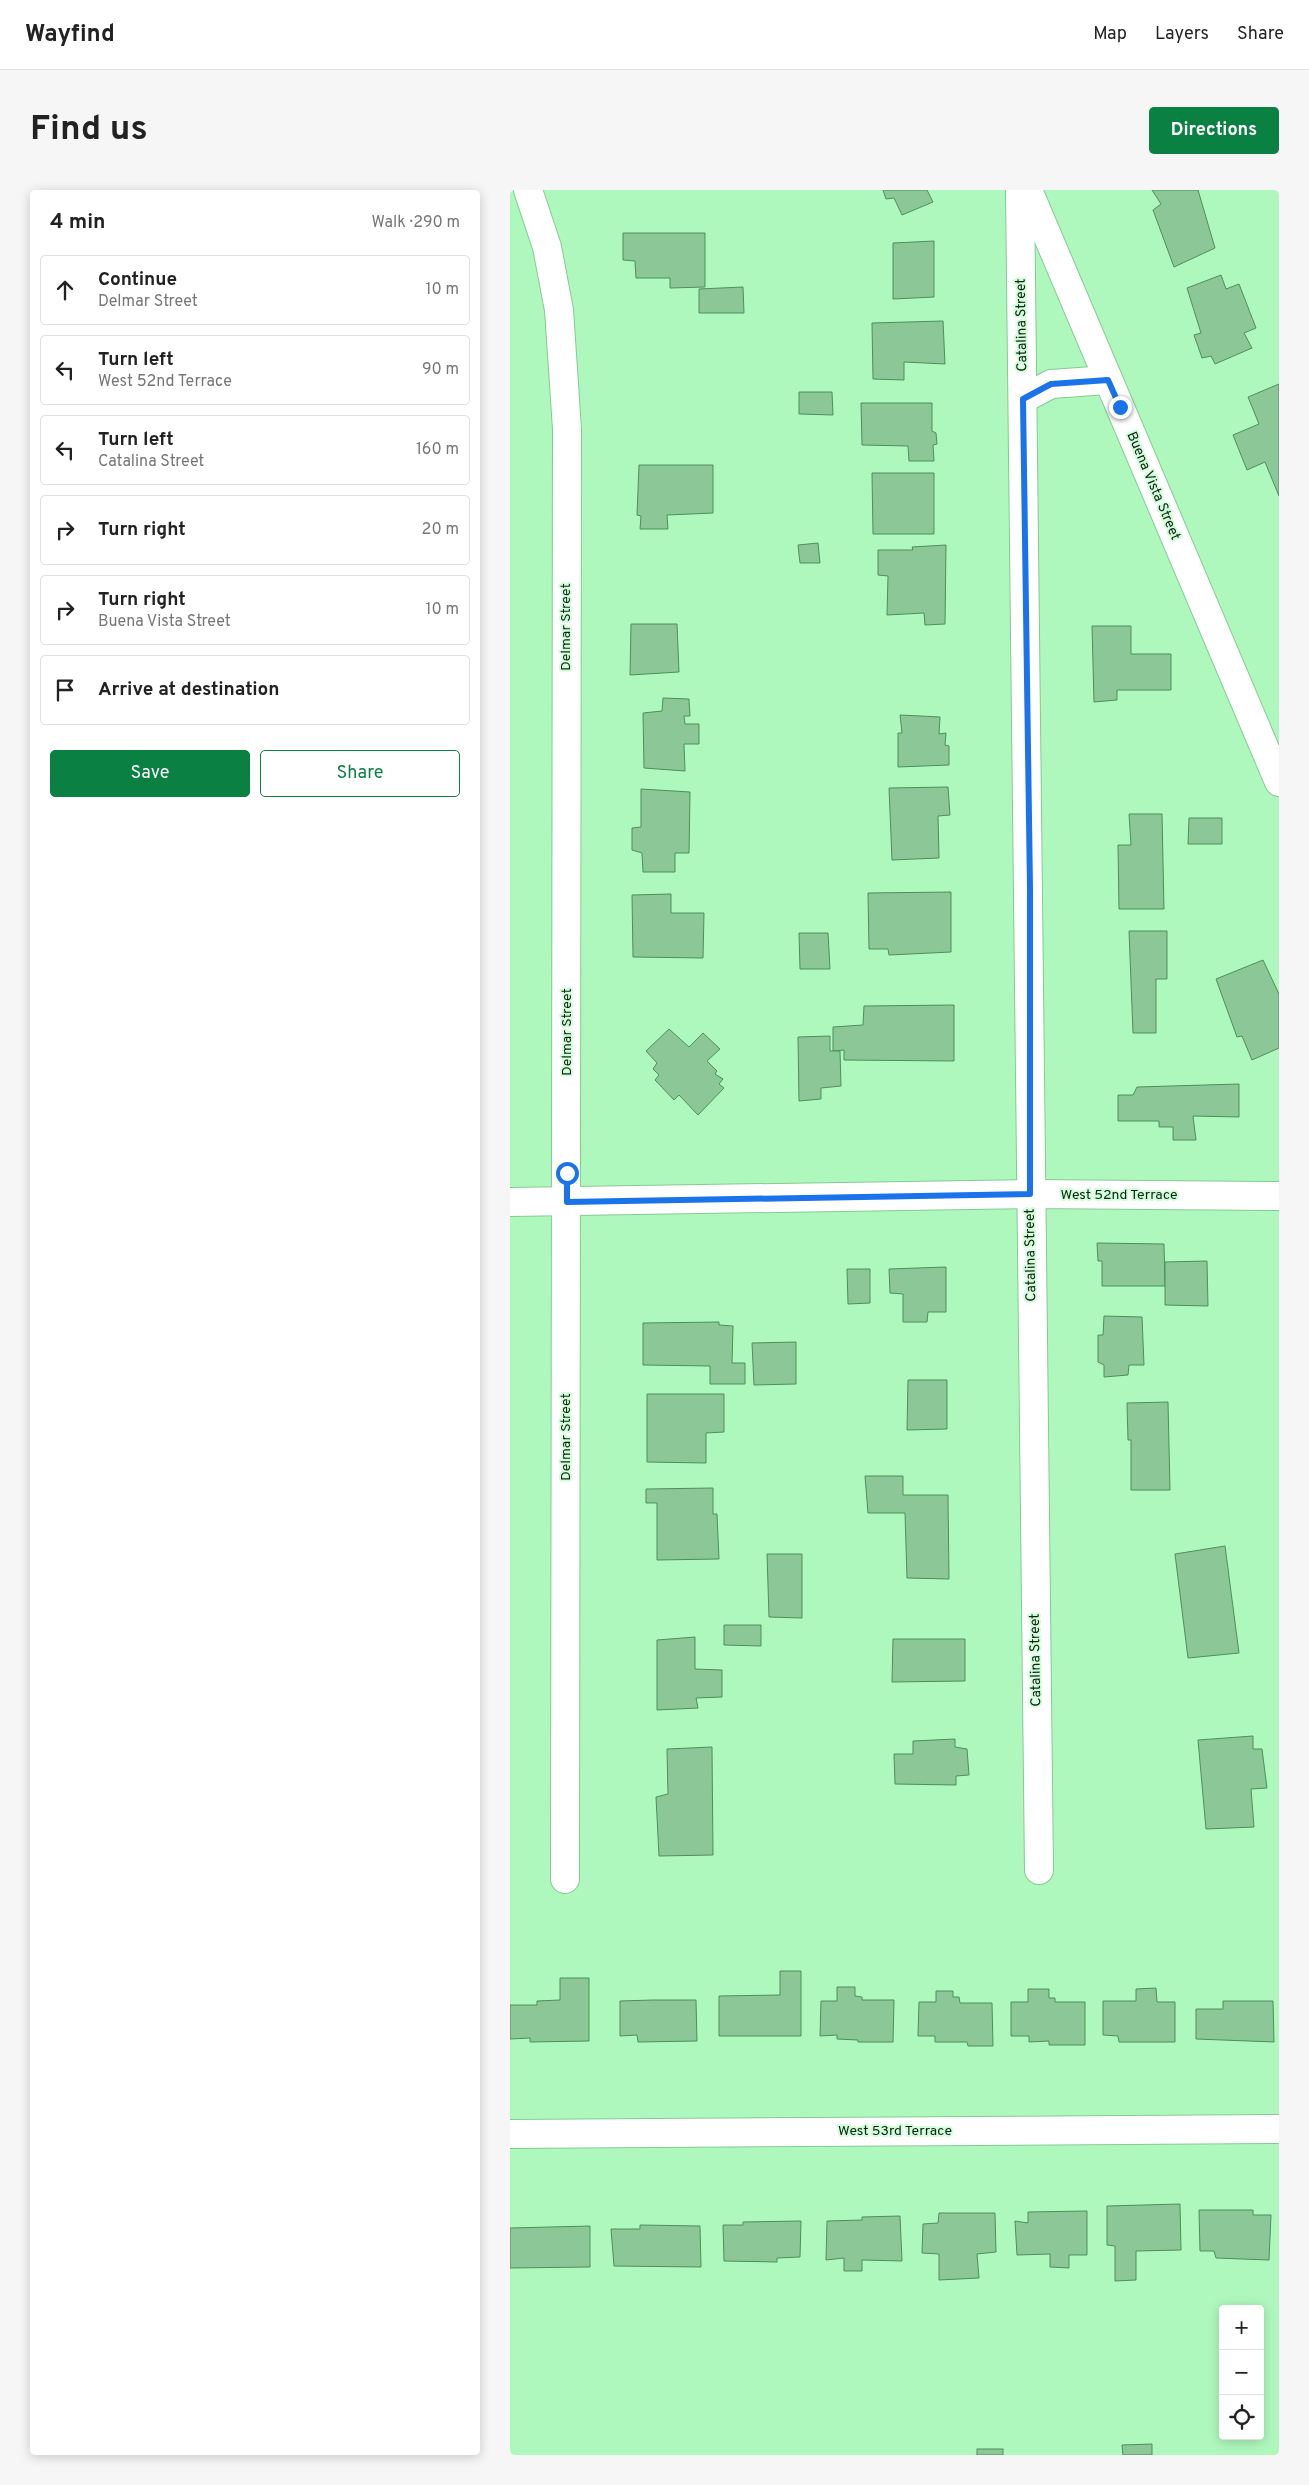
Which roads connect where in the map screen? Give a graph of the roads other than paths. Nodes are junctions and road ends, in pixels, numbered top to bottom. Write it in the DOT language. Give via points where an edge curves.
graph roads {
  1 [pos="528,190"];
  2 [pos="1020,190"];
  3 [pos="1028,190"];
  4 [pos="1108,380"];
  5 [pos="1023,399"];
  6 [pos="1279,782"];
  7 [pos="1030,1194"];
  8 [pos="1279,1196"];
  9 [pos="510,1202"];
  10 [pos="567,1202"];
  11 [pos="1039,1870"];
  12 [pos="566,1879"];
  13 [pos="1279,2129"];
  14 [pos="510,2134"];
  1 -- 10 [label="street, Delmar Street" via="547,247 559,310 567,429"];
  2 -- 5 [label="street, Catalina Street"];
  3 -- 4 [label="street, Buena Vista Street"];
  4 -- 5 [label="street" via="1051,384"];
  4 -- 6 [label="street, Buena Vista Street"];
  5 -- 7 [label="street, Catalina Street" via="1030,899"];
  7 -- 8 [label="street, West 52nd Terrace"];
  7 -- 10 [label="street, West 52nd Terrace"];
  7 -- 11 [label="street, Catalina Street"];
  9 -- 10 [label="street, West 52nd Terrace"];
  10 -- 12 [label="street, Delmar Street"];
  13 -- 14 [label="street, West 53rd Terrace"];
}
